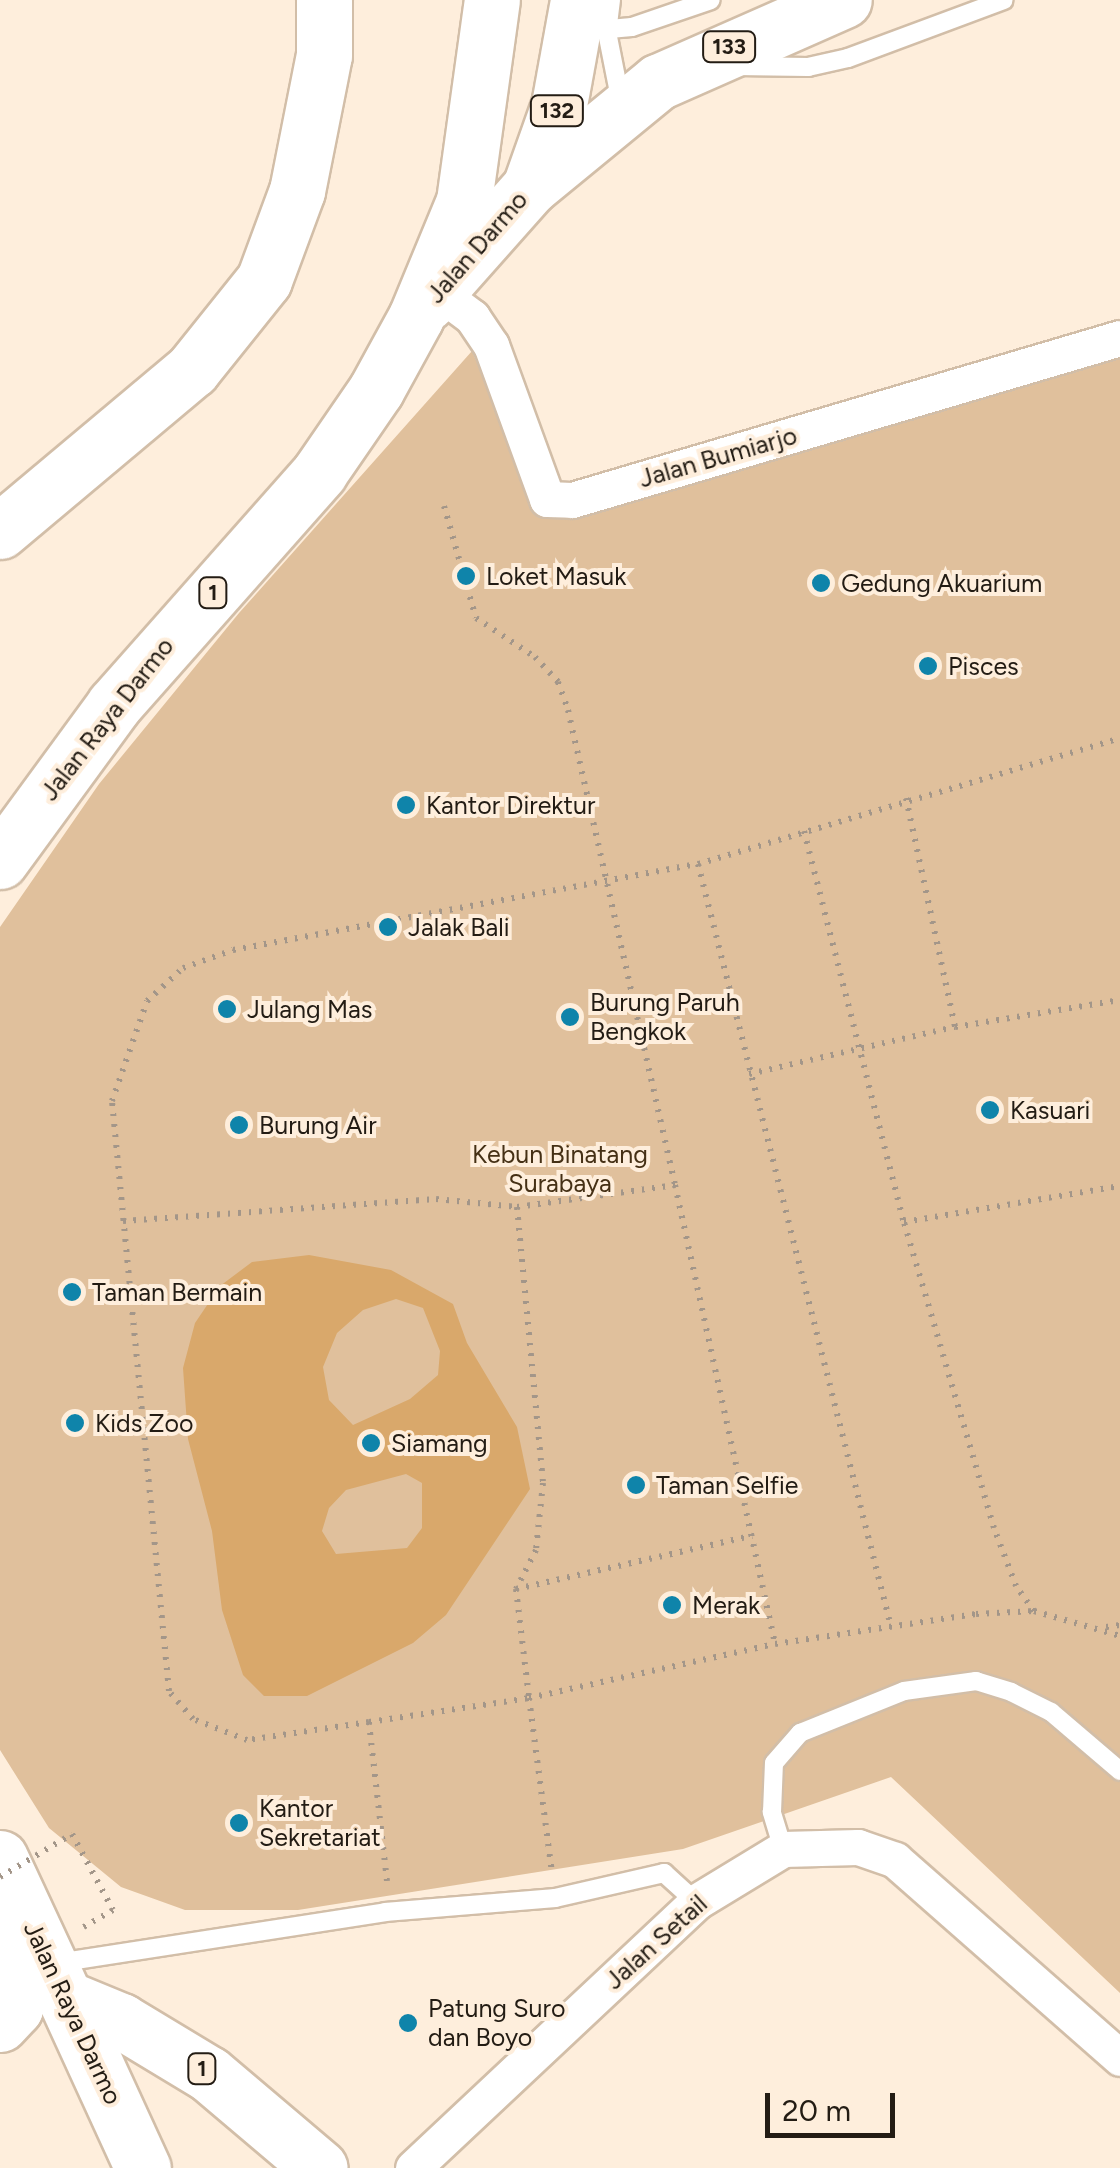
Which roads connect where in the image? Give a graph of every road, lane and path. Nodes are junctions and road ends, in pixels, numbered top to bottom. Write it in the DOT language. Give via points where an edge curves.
graph roads {
  1 [pos="324,0"];
  2 [pos="492,0"];
  3 [pos="711,0"];
  4 [pos="844,0"];
  5 [pos="1004,0"];
  6 [pos="592,16"];
  7 [pos="696,62"];
  8 [pos="622,109"];
  9 [pos="530,187"];
  10 [pos="426,304"];
  11 [pos="1120,338"];
  12 [pos="444,506"];
  13 [pos="0,531"];
  14 [pos="1120,738"];
  15 [pos="906,798"];
  16 [pos="804,830"];
  17 [pos="0,862"];
  18 [pos="698,864"];
  19 [pos="606,884"];
  20 [pos="1120,1000"];
  21 [pos="955,1027"];
  22 [pos="855,1047"];
  23 [pos="750,1074"];
  24 [pos="675,1184"];
  25 [pos="1120,1186"];
  26 [pos="517,1207"];
  27 [pos="123,1221"];
  28 [pos="904,1222"];
  29 [pos="752,1536"];
  30 [pos="516,1590"];
  31 [pos="1034,1611"];
  32 [pos="1120,1625"];
  33 [pos="891,1627"];
  34 [pos="1105,1628"];
  35 [pos="1120,1636"];
  36 [pos="775,1644"];
  37 [pos="529,1698"];
  38 [pos="368,1722"];
  39 [pos="1120,1771"];
  40 [pos="783,1850"];
  41 [pos="556,1898"];
  42 [pos="696,1902"];
  43 [pos="385,1912"];
  44 [pos="30,1925"];
  45 [pos="0,2024"];
  46 [pos="1114,2042"];
  47 [pos="143,2168"];
  48 [pos="320,2168"];
  49 [pos="413,2168"];
  1 -- 13 [label="main road" via="324,55 297,191 264,280 192,370"];
  2 -- 10 [label="main road, Jalan Raya Darmo / 1" via="464,202"];
  3 -- 6 [label="lane"];
  4 -- 7 [label="main road, 133"];
  5 -- 7 [label="lane" via="808,66"];
  6 -- 8 [label="lane"];
  6 -- 9 [label="main road, Jalan Darmo / 132"];
  7 -- 8 [label="main road, 133"];
  8 -- 9 [label="main road, 133"];
  9 -- 10 [label="main road, Jalan Darmo / 133"];
  10 -- 11 [label="street, Jalan Bumiarjo" via="472,317 491,345 547,499 572,500"];
  10 -- 17 [label="main road, Jalan Raya Darmo / 1" via="320,474 114,706"];
  12 -- 19 [label="path" via="476,618 536,657 558,682"];
  14 -- 15 [label="path"];
  15 -- 16 [label="path"];
  15 -- 21 [label="path"];
  16 -- 18 [label="path"];
  16 -- 22 [label="path"];
  18 -- 19 [label="path"];
  18 -- 23 [label="path"];
  19 -- 24 [label="path"];
  19 -- 27 [label="path" via="292,937 184,968 147,1001 112,1100"];
  20 -- 21 [label="path"];
  21 -- 22 [label="path"];
  22 -- 23 [label="path"];
  22 -- 28 [label="path"];
  23 -- 33 [label="path"];
  24 -- 26 [label="path"];
  24 -- 29 [label="path"];
  25 -- 28 [label="path"];
  26 -- 27 [label="path" via="436,1199"];
  26 -- 30 [label="path" via="543,1483 536,1550"];
  27 -- 38 [label="path" via="169,1692 193,1719 247,1740"];
  28 -- 31 [label="path" via="994,1528 1016,1586"];
  29 -- 30 [label="path"];
  29 -- 36 [label="path"];
  30 -- 37 [label="path"];
  31 -- 33 [label="path"];
  31 -- 34 [label="path"];
  32 -- 34 [label="path"];
  33 -- 36 [label="path"];
  34 -- 35 [label="path"];
  36 -- 37 [label="path"];
  37 -- 38 [label="path"];
  37 -- 41 [label="path"];
  38 -- 43 [label="path" via="388,1864"];
  39 -- 40 [label="lane" via="1050,1712 1010,1692 976,1680 904,1691 800,1732 774,1763 772,1812"];
  40 -- 42 [label="street, Jalan Setail"];
  40 -- 46 [label="street, Jalan Setail" via="858,1847 894,1860"];
  41 -- 42 [label="lane" via="664,1873"];
  41 -- 43 [label="lane"];
  42 -- 49 [label="street, Jalan Setail"];
  43 -- 44 [label="lane"];
  44 -- 44 [label="path, bridge" via="72,1834 113,1910"];
  44 -- 45 [label="main road" via="15,2008"];
  44 -- 47 [label="main road, Jalan Raya Darmo"];
  44 -- 48 [label="main road, 1" via="120,2021 209,2074"];
}
